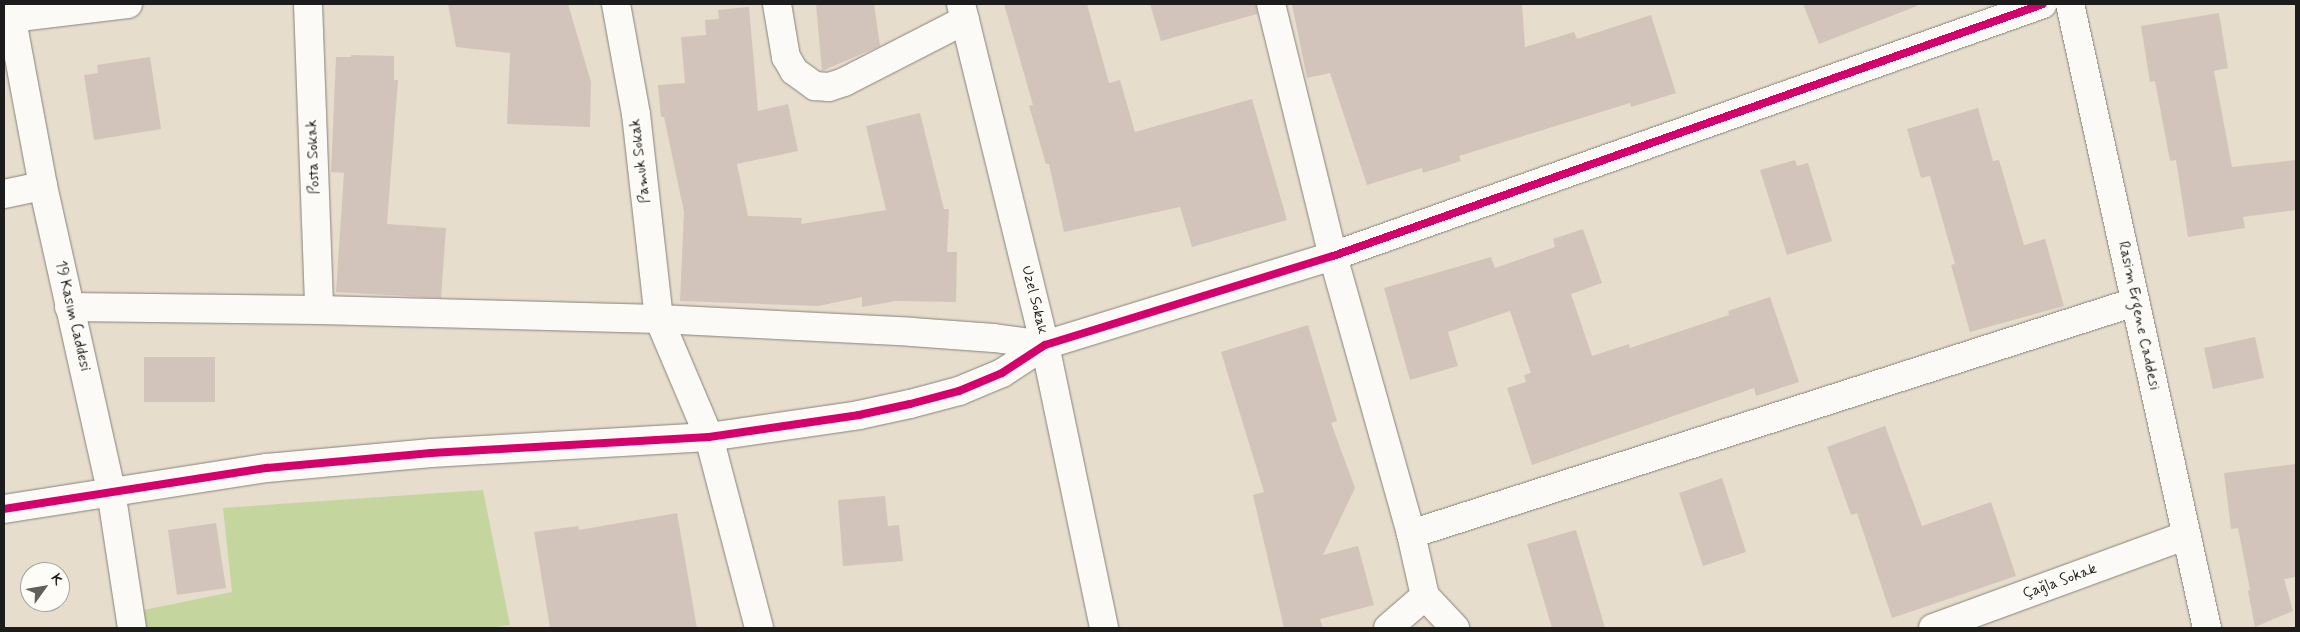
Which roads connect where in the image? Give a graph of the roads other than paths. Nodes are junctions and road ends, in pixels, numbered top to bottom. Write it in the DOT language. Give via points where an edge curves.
graph roads {
  1 [pos="128,4"];
  2 [pos="308,4"];
  3 [pos="616,4"];
  4 [pos="778,4"];
  5 [pos="1270,4"];
  6 [pos="2043,4"];
  7 [pos="2070,4"];
  8 [pos="963,12"];
  9 [pos="8,13"];
  10 [pos="43,186"];
  11 [pos="4,194"];
  12 [pos="1333,256"];
  13 [pos="2135,302"];
  14 [pos="69,307"];
  15 [pos="319,310"];
  16 [pos="659,319"];
  17 [pos="1045,345"];
  18 [pos="709,437"];
  19 [pos="111,491"];
  20 [pos="4,509"];
  21 [pos="1411,534"];
  22 [pos="2186,535"];
  23 [pos="1425,596"];
  24 [pos="132,628"];
  25 [pos="759,628"];
  26 [pos="1104,628"];
  27 [pos="1388,628"];
  28 [pos="1455,628"];
  29 [pos="1932,628"];
  30 [pos="2207,628"];
  1 -- 9 [label="street"];
  2 -- 15 [label="street, Posta Sokak"];
  3 -- 16 [label="street, Pamuk Sokak" via="636,114"];
  4 -- 8 [label="street" via="786,57 794,71 814,86 829,87 844,82"];
  5 -- 12 [label="street"];
  6 -- 12 [label="street"];
  7 -- 13 [label="street, Rasim Ergene Caddesi"];
  8 -- 17 [label="street, Uzel Sokak"];
  9 -- 10 [label="street, 19 Kasım Caddesi"];
  10 -- 11 [label="street"];
  10 -- 14 [label="street, 19 Kasım Caddesi"];
  12 -- 17 [label="street"];
  12 -- 21 [label="street"];
  13 -- 21 [label="street"];
  13 -- 22 [label="street, Rasim Ergene Caddesi"];
  14 -- 15 [label="street"];
  14 -- 19 [label="street, 19 Kasım Caddesi"];
  15 -- 16 [label="street"];
  16 -- 17 [label="street" via="912,332"];
  16 -- 18 [label="street, Pamuk Sokak"];
  17 -- 18 [label="street" via="1002,373 959,391 858,415"];
  17 -- 26 [label="street, Uzel Sokak"];
  18 -- 19 [label="street" via="430,453 267,468"];
  18 -- 25 [label="street, Pamuk Sokak"];
  19 -- 20 [label="street"];
  19 -- 24 [label="street, 19 Kasım Caddesi"];
  21 -- 23 [label="street"];
  22 -- 29 [label="street, Çağla Sokak"];
  22 -- 30 [label="street, Rasim Ergene Caddesi"];
  23 -- 27 [label="street"];
  23 -- 28 [label="street"];
}
